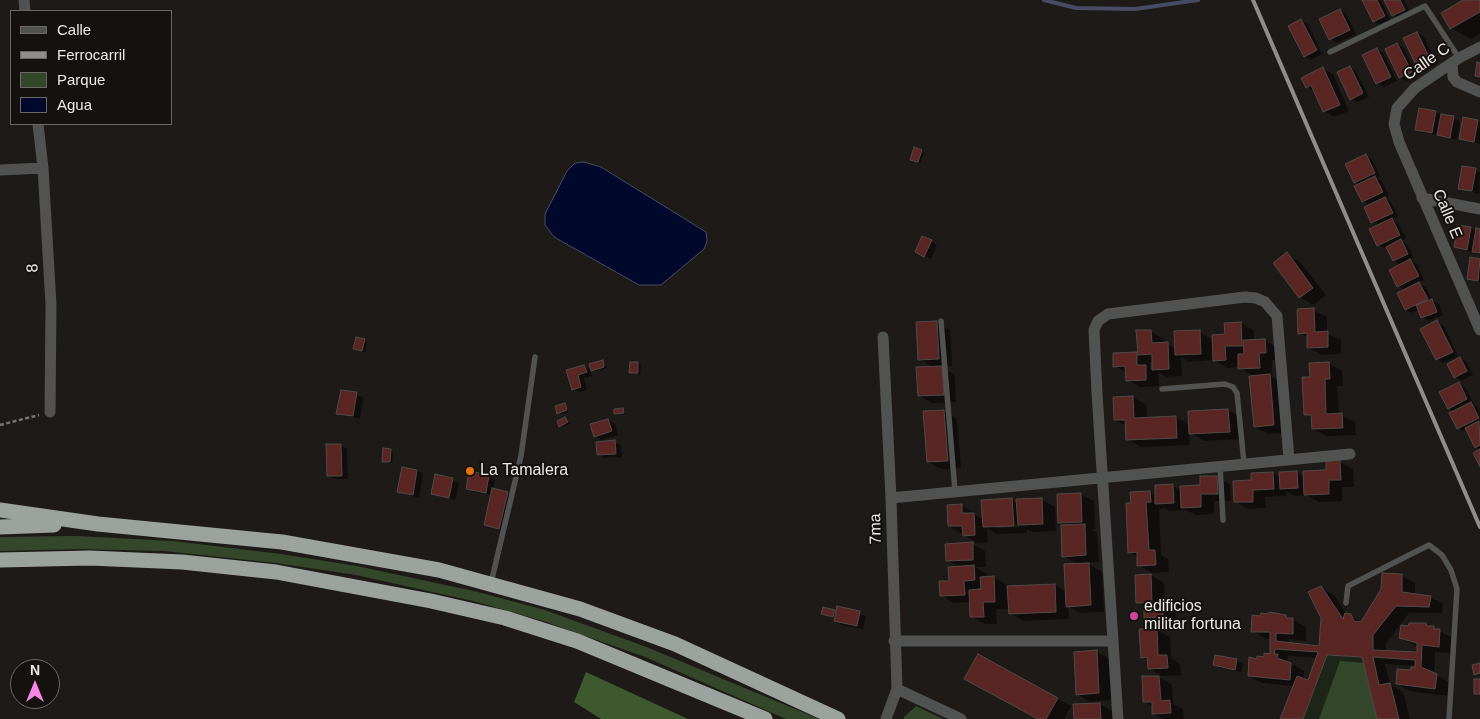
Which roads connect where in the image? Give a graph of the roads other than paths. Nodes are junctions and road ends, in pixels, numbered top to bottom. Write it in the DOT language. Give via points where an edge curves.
graph roads {
  1 [pos="1480,48"];
  2 [pos="1330,52"];
  3 [pos="1455,61"];
  4 [pos="1480,92"];
  5 [pos="1397,108"];
  6 [pos="38,125"];
  7 [pos="43,168"];
  8 [pos="0,170"];
  9 [pos="1422,198"];
  10 [pos="1480,209"];
  11 [pos="941,322"];
  12 [pos="1480,330"];
  13 [pos="883,337"];
  14 [pos="536,357"];
  15 [pos="1162,389"];
  16 [pos="50,412"];
  17 [pos="1350,454"];
  18 [pos="1289,459"];
  19 [pos="1244,463"];
  20 [pos="1220,465"];
  21 [pos="1102,476"];
  22 [pos="955,491"];
  23 [pos="891,498"];
  24 [pos="0,510"];
  25 [pos="1223,520"];
  26 [pos="98,524"];
  27 [pos="0,527"];
  28 [pos="0,560"];
  29 [pos="491,583"];
  30 [pos="1346,603"];
  31 [pos="894,641"];
  32 [pos="1112,641"];
  33 [pos="897,689"];
  34 [pos="766,719"];
  35 [pos="838,719"];
  36 [pos="886,719"];
  37 [pos="961,719"];
  38 [pos="1118,719"];
  39 [pos="1449,719"];
  1 -- 3 [label="street, Calle C"];
  2 -- 3 [label="lane" via="1425,6"];
  3 -- 4 [label="street" via="1453,77 1457,82"];
  3 -- 5 [label="street, Calle C" via="1415,88"];
  5 -- 9 [label="street, Calle E" via="1394,132"];
  6 -- 7 [label="street, 8"];
  7 -- 8 [label="street"];
  7 -- 16 [label="street, 8" via="51,305"];
  9 -- 10 [label="street"];
  9 -- 12 [label="street, Calle E"];
  11 -- 22 [label="lane"];
  13 -- 23 [label="street, 7ma"];
  14 -- 29 [label="lane" via="521,456"];
  15 -- 19 [label="lane" via="1226,384 1233,387 1237,393"];
  17 -- 18 [label="street"];
  18 -- 19 [label="street"];
  18 -- 21 [label="street" via="1276,316 1265,302 1245,297 1108,314 1098,321 1094,330"];
  19 -- 20 [label="street"];
  20 -- 21 [label="street"];
  20 -- 25 [label="lane"];
  21 -- 22 [label="street"];
  21 -- 32 [label="street"];
  22 -- 23 [label="street"];
  23 -- 31 [label="street, 7ma"];
  24 -- 26 [label="highway"];
  26 -- 27 [label="highway"];
  26 -- 29 [label="highway" via="282,542 439,570"];
  28 -- 34 [label="highway" via="90,558 182,562 276,572 431,601 505,618 577,641"];
  29 -- 35 [label="highway" via="580,609 675,644"];
  30 -- 39 [label="lane" via="1348,586 1405,557 1429,545 1442,555 1457,589"];
  31 -- 32 [label="street"];
  31 -- 33 [label="street, 7ma"];
  32 -- 38 [label="street"];
  33 -- 36 [label="street, 7ma"];
  33 -- 37 [label="street"];
}
